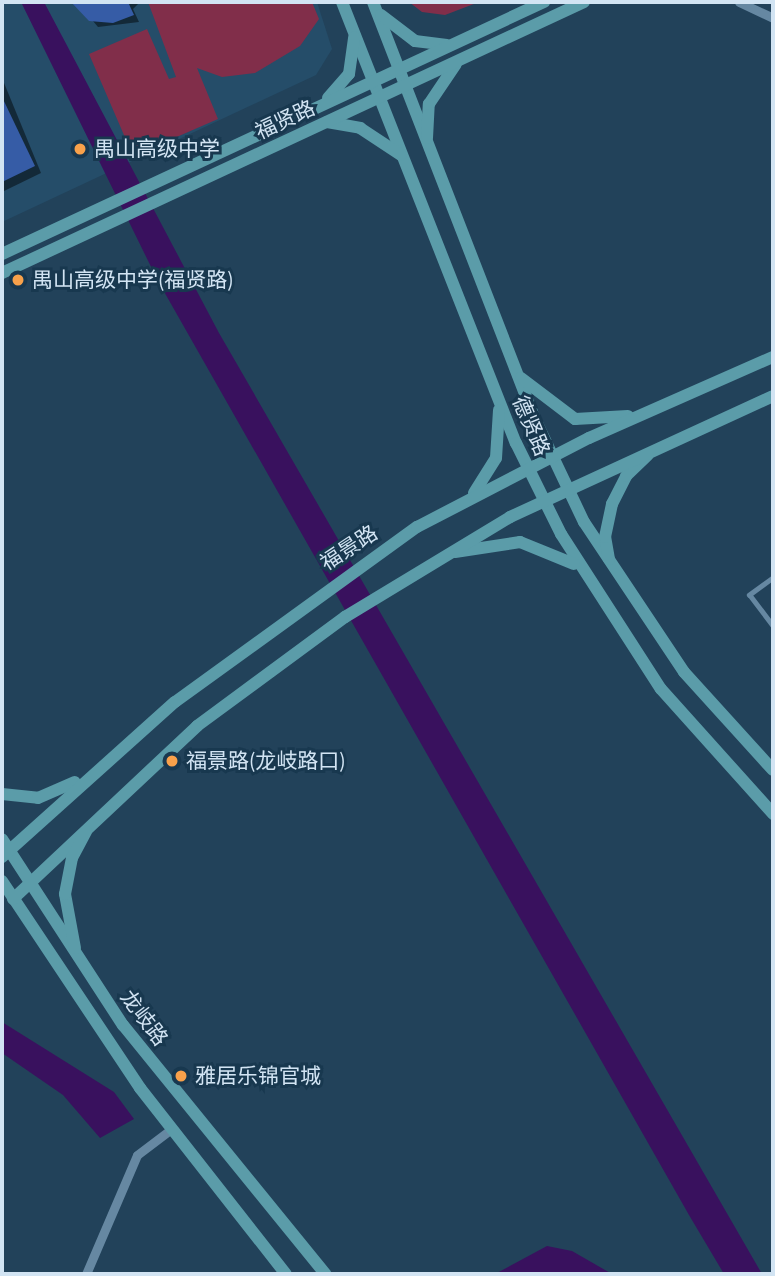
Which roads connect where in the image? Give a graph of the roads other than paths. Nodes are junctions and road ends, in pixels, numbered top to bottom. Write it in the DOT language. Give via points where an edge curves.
graph roads {
  1 [pos="342,2"];
  2 [pos="544,2"];
  3 [pos="584,2"];
  4 [pos="739,2"];
  5 [pos="374,5"];
  6 [pos="773,18"];
  7 [pos="354,31"];
  8 [pos="451,45"];
  9 [pos="468,57"];
  10 [pos="398,69"];
  11 [pos="373,81"];
  12 [pos="404,86"];
  13 [pos="380,98"];
  14 [pos="320,106"];
  15 [pos="327,122"];
  16 [pos="428,149"];
  17 [pos="403,157"];
  18 [pos="2,254"];
  19 [pos="2,273"];
  20 [pos="773,357"];
  21 [pos="518,375"];
  22 [pos="773,396"];
  23 [pos="499,399"];
  24 [pos="645,414"];
  25 [pos="659,446"];
  26 [pos="552,457"];
  27 [pos="528,468"];
  28 [pos="567,488"];
  29 [pos="470,497"];
  30 [pos="544,500"];
  31 [pos="438,557"];
  32 [pos="610,566"];
  33 [pos="583,573"];
  34 [pos="773,578"];
  35 [pos="773,626"];
  36 [pos="104,762"];
  37 [pos="773,771"];
  38 [pos="2,794"];
  39 [pos="773,814"];
  40 [pos="97,816"];
  41 [pos="2,839"];
  42 [pos="5,854"];
  43 [pos="2,881"];
  44 [pos="27,882"];
  45 [pos="13,899"];
  46 [pos="79,962"];
  47 [pos="170,1130"];
  48 [pos="86,1274"];
  49 [pos="286,1274"];
  50 [pos="325,1274"];
  1 -- 7 [label="street, 德贤路"];
  2 -- 8 [label="street, 福贤路"];
  3 -- 9 [label="street, 福贤路"];
  4 -- 6 [label="street"];
  5 -- 8 [label="street" via="415,41"];
  5 -- 10 [label="street, 德贤路"];
  7 -- 11 [label="street, 德贤路"];
  7 -- 14 [label="street" via="349,74"];
  8 -- 10 [label="street, 福贤路"];
  9 -- 12 [label="street, 福贤路"];
  9 -- 16 [label="street" via="429,104"];
  10 -- 11 [label="street, 福贤路"];
  10 -- 12 [label="street, 德贤路"];
  11 -- 13 [label="street, 德贤路"];
  11 -- 14 [label="street, 福贤路"];
  12 -- 13 [label="street, 福贤路"];
  12 -- 16 [label="street, 德贤路"];
  13 -- 15 [label="street, 福贤路"];
  13 -- 17 [label="street, 德贤路"];
  14 -- 18 [label="street, 福贤路"];
  15 -- 17 [label="street" via="360,128"];
  15 -- 19 [label="street, 福贤路"];
  16 -- 21 [label="street, 德贤路"];
  17 -- 23 [label="street, 德贤路"];
  20 -- 24 [label="street, 福景路"];
  21 -- 24 [label="street" via="553,408 575,419"];
  21 -- 26 [label="street, 德贤路"];
  22 -- 25 [label="street"];
  23 -- 27 [label="street, 德贤路"];
  23 -- 29 [label="street" via="496,458"];
  24 -- 26 [label="street, 福景路"];
  25 -- 28 [label="street"];
  25 -- 32 [label="street" via="619,487 605,537"];
  26 -- 27 [label="street, 福景路"];
  26 -- 28 [label="street, 德贤路"];
  27 -- 29 [label="street, 福景路"];
  27 -- 30 [label="street, 德贤路"];
  28 -- 30 [label="street"];
  28 -- 32 [label="street, 德贤路"];
  29 -- 36 [label="street, 福景路" via="327,586"];
  30 -- 31 [label="street"];
  30 -- 33 [label="street, 德贤路"];
  31 -- 33 [label="street" via="520,542 568,558"];
  31 -- 40 [label="street" via="345,617 197,726"];
  32 -- 37 [label="street, 德贤路" via="684,672"];
  33 -- 39 [label="street, 德贤路" via="662,689"];
  34 -- 35 [label="lane" via="750,595"];
  36 -- 38 [label="street" via="51,794 29,799"];
  36 -- 42 [label="street, 福景路"];
  40 -- 44 [label="street"];
  40 -- 46 [label="street" via="72,858 65,894"];
  41 -- 42 [label="street, 龙岐路"];
  42 -- 44 [label="street, 龙岐路"];
  43 -- 45 [label="street, 龙岐路"];
  44 -- 45 [label="street"];
  44 -- 46 [label="street, 龙岐路"];
  45 -- 47 [label="street, 龙岐路"];
  46 -- 50 [label="street, 龙岐路"];
  47 -- 48 [label="street" via="132,1164"];
  47 -- 49 [label="street, 龙岐路"];
}
